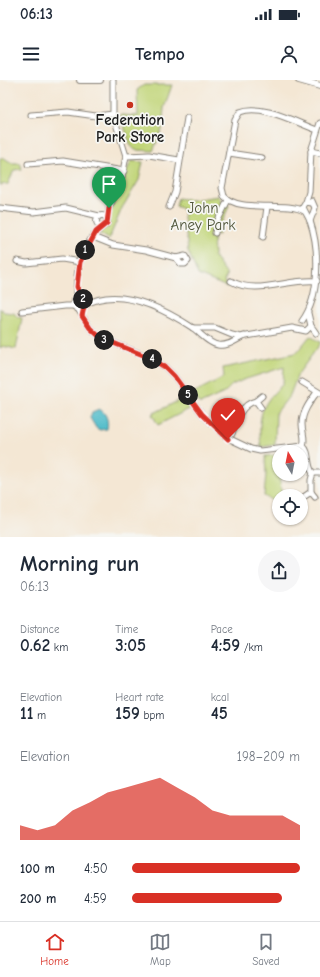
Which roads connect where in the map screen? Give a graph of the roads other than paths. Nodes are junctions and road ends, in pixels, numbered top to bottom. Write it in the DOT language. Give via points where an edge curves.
graph roads {
  1 [pos="80,80"];
  2 [pos="100,80"];
  3 [pos="113,80"];
  4 [pos="299,80"];
  5 [pos="312,80"];
  6 [pos="320,83"];
  7 [pos="320,86"];
  8 [pos="113,114"];
  9 [pos="31,115"];
  10 [pos="187,118"];
  11 [pos="320,123"];
  12 [pos="317,130"];
  13 [pos="311,151"];
  14 [pos="229,153"];
  15 [pos="320,153"];
  16 [pos="126,156"];
  17 [pos="262,158"];
  18 [pos="179,160"];
  19 [pos="28,164"];
  20 [pos="124,171"];
  21 [pos="309,192"];
  22 [pos="228,200"];
  23 [pos="305,203"];
  24 [pos="267,207"];
  25 [pos="295,207"];
  26 [pos="313,207"];
  27 [pos="0,208"];
  28 [pos="109,208"];
  29 [pos="169,208"];
  30 [pos="320,208"];
  31 [pos="305,211"];
  32 [pos="90,214"];
  33 [pos="100,216"];
  34 [pos="107,218"];
  35 [pos="310,221"];
  36 [pos="97,222"];
  37 [pos="103,226"];
  38 [pos="215,233"];
  39 [pos="95,234"];
  40 [pos="263,238"];
  41 [pos="176,258"];
  42 [pos="17,261"];
  43 [pos="80,262"];
  44 [pos="231,281"];
  45 [pos="317,281"];
  46 [pos="79,303"];
  47 [pos="22,311"];
  48 [pos="308,313"];
  49 [pos="302,322"];
  50 [pos="309,326"];
  51 [pos="190,327"];
  52 [pos="292,328"];
  53 [pos="301,329"];
  54 [pos="318,334"];
  55 [pos="244,336"];
  56 [pos="302,382"];
  57 [pos="318,393"];
  58 [pos="262,396"];
  59 [pos="256,401"];
  60 [pos="261,408"];
  61 [pos="230,434"];
  62 [pos="303,445"];
  63 [pos="272,450"];
  64 [pos="308,460"];
  65 [pos="313,473"];
  66 [pos="320,473"];
  67 [pos="308,496"];
  1 -- 2 [label="main road"];
  3 -- 8 [label="street"];
  4 -- 7 [label="main road"];
  5 -- 6 [label="main road"];
  8 -- 9 [label="street" via="96,116 64,112"];
  8 -- 16 [label="street"];
  10 -- 18 [label="street"];
  11 -- 12 [label="street"];
  12 -- 13 [label="street"];
  12 -- 14 [label="street" via="271,113 243,111 236,117"];
  13 -- 15 [label="street"];
  13 -- 21 [label="street"];
  14 -- 17 [label="street"];
  14 -- 22 [label="street" via="222,188"];
  16 -- 18 [label="street" via="149,155"];
  16 -- 20 [label="street"];
  18 -- 29 [label="street" via="175,192"];
  19 -- 20 [label="street" via="63,161"];
  20 -- 28 [label="street"];
  21 -- 23 [label="street"];
  21 -- 26 [label="street"];
  22 -- 24 [label="street"];
  22 -- 38 [label="street" via="217,222"];
  23 -- 25 [label="street"];
  23 -- 26 [label="street"];
  23 -- 31 [label="street"];
  24 -- 25 [label="street"];
  24 -- 40 [label="street"];
  25 -- 31 [label="street"];
  26 -- 30 [label="street"];
  26 -- 31 [label="street" via="310,213"];
  26 -- 35 [label="street"];
  27 -- 32 [label="street" via="34,212 66,208"];
  28 -- 33 [label="street"];
  28 -- 34 [label="street"];
  31 -- 35 [label="street"];
  32 -- 33 [label="street"];
  32 -- 36 [label="street"];
  33 -- 34 [label="street"];
  33 -- 36 [label="street"];
  34 -- 37 [label="street" via="107,223"];
  35 -- 45 [label="street" via="316,255"];
  36 -- 37 [label="street"];
  36 -- 39 [label="street"];
  37 -- 39 [label="street"];
  39 -- 41 [label="street" via="113,245"];
  39 -- 43 [label="street"];
  42 -- 43 [label="street"];
  43 -- 46 [label="street" via="77,287"];
  44 -- 45 [label="street" via="241,287 251,288 304,280"];
  45 -- 48 [label="street"];
  46 -- 47 [label="street"];
  46 -- 51 [label="street" via="113,298 140,302 161,310"];
  46 -- 61 [label="street" via="82,316 101,338 148,357 165,367 202,414 220,431"];
  48 -- 49 [label="street"];
  48 -- 50 [label="street"];
  49 -- 50 [label="street" via="306,320"];
  49 -- 52 [label="street"];
  49 -- 53 [label="street"];
  50 -- 53 [label="street"];
  50 -- 54 [label="street"];
  51 -- 55 [label="street" via="214,328 234,336"];
  51 -- 55 [label="street" via="216,345 225,345"];
  52 -- 53 [label="street"];
  52 -- 55 [label="street"];
  56 -- 57 [label="street"];
  57 -- 62 [label="street" via="304,414"];
  58 -- 59 [label="street"];
  59 -- 60 [label="street"];
  59 -- 61 [label="street" via="244,406"];
  61 -- 63 [label="street" via="236,441 251,449"];
  64 -- 65 [label="street"];
  65 -- 66 [label="street"];
  65 -- 67 [label="street" via="313,495"];
}
